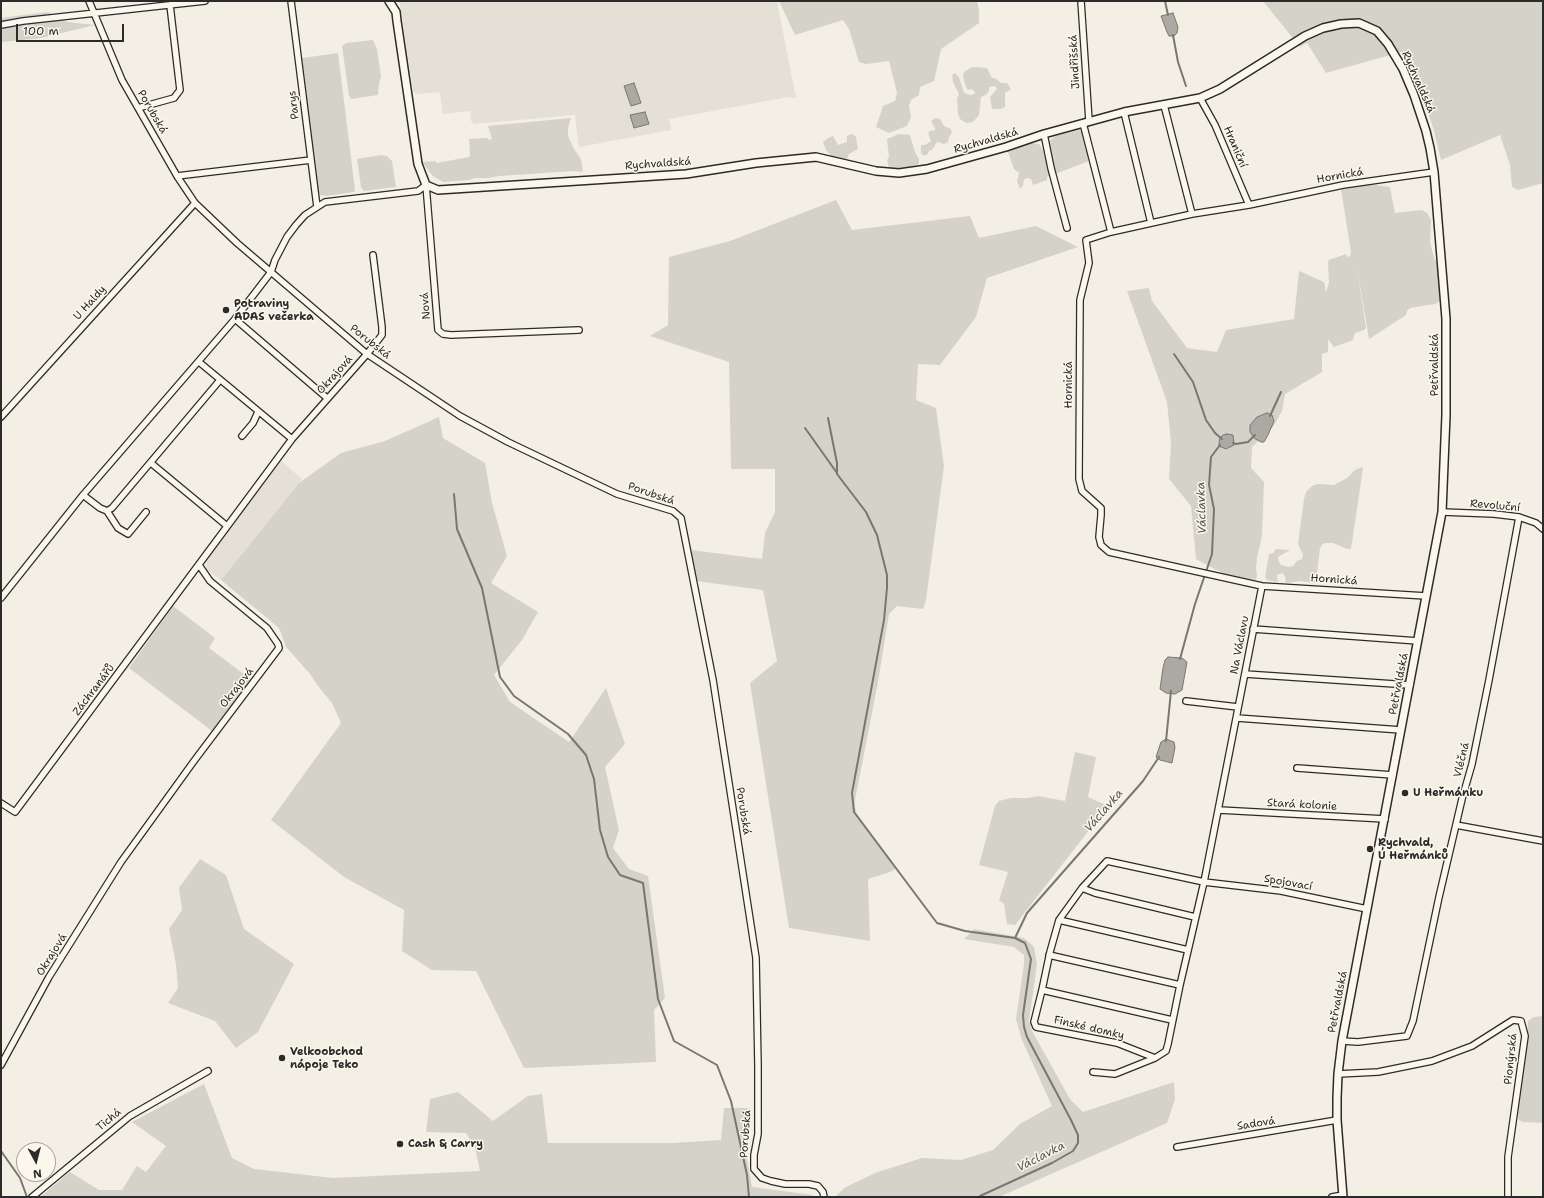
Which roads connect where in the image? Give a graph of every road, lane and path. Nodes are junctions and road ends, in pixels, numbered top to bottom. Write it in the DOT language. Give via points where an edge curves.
graph roads {
  1 [pos="89,1"];
  2 [pos="205,1"];
  3 [pos="290,1"];
  4 [pos="389,1"];
  5 [pos="1081,1"];
  6 [pos="170,5"];
  7 [pos="95,14"];
  8 [pos="1,25"];
  9 [pos="1200,98"];
  10 [pos="1164,105"];
  11 [pos="138,108"];
  12 [pos="1124,112"];
  13 [pos="1086,122"];
  14 [pos="1044,134"];
  15 [pos="311,160"];
  16 [pos="1434,172"];
  17 [pos="177,176"];
  18 [pos="426,186"];
  19 [pos="195,203"];
  20 [pos="1249,205"];
  21 [pos="317,207"];
  22 [pos="1192,214"];
  23 [pos="1150,223"];
  24 [pos="1067,228"];
  25 [pos="1111,232"];
  26 [pos="373,255"];
  27 [pos="271,272"];
  28 [pos="235,319"];
  29 [pos="579,330"];
  30 [pos="367,354"];
  31 [pos="199,362"];
  32 [pos="220,380"];
  33 [pos="327,398"];
  34 [pos="258,412"];
  35 [pos="1,417"];
  36 [pos="242,436"];
  37 [pos="292,439"];
  38 [pos="151,463"];
  39 [pos="83,495"];
  40 [pos="107,512"];
  41 [pos="146,512"];
  42 [pos="1442,512"];
  43 [pos="1519,517"];
  44 [pos="227,526"];
  45 [pos="1543,529"];
  46 [pos="199,565"];
  47 [pos="1262,586"];
  48 [pos="1426,596"];
  49 [pos="1,598"];
  50 [pos="1253,629"];
  51 [pos="1418,641"];
  52 [pos="1244,674"];
  53 [pos="1410,685"];
  54 [pos="1186,701"];
  55 [pos="1238,708"];
  56 [pos="1237,718"];
  57 [pos="1401,730"];
  58 [pos="1297,768"];
  59 [pos="1393,774"];
  60 [pos="1,803"];
  61 [pos="1219,810"];
  62 [pos="1385,819"];
  63 [pos="1456,825"];
  64 [pos="1543,841"];
  65 [pos="1204,882"];
  66 [pos="1082,888"];
  67 [pos="1368,909"];
  68 [pos="1196,917"];
  69 [pos="1059,920"];
  70 [pos="1188,950"];
  71 [pos="1049,955"];
  72 [pos="1180,985"];
  73 [pos="1042,990"];
  74 [pos="1172,1020"];
  75 [pos="1342,1041"];
  76 [pos="1155,1058"];
  77 [pos="1,1065"];
  78 [pos="208,1070"];
  79 [pos="1093,1072"];
  80 [pos="1338,1074"];
  81 [pos="1337,1120"];
  82 [pos="1177,1147"];
  83 [pos="1343,1196"];
  84 [pos="32,1197"];
  85 [pos="824,1197"];
  86 [pos="1332,1197"];
  87 [pos="1508,1197"];
  1 -- 7 [label="street, Porubská"];
  2 -- 6 [label="street"];
  3 -- 15 [label="street, Parys"];
  4 -- 18 [label="street" via="396,12 416,158"];
  5 -- 13 [label="street, Jindřišská"];
  6 -- 7 [label="street"];
  6 -- 11 [label="street" via="180,90 174,98"];
  7 -- 8 [label="street"];
  7 -- 11 [label="street, Porubská" via="122,80"];
  9 -- 10 [label="street, Rychvaldská"];
  9 -- 16 [label="street, Rychvaldská" via="1220,89 1305,36 1323,28 1359,23 1377,30 1402,69 1426,131"];
  9 -- 20 [label="street, Hraniční" via="1215,125"];
  10 -- 12 [label="street, Rychvaldská"];
  10 -- 22 [label="street"];
  11 -- 17 [label="street, Porubská"];
  12 -- 13 [label="street, Rychvaldská"];
  12 -- 23 [label="street"];
  13 -- 14 [label="street, Rychvaldská"];
  13 -- 25 [label="street, Jindřišská"];
  14 -- 18 [label="street, Rychvaldská" via="926,169 899,173 876,171 816,157 686,174 438,190"];
  14 -- 24 [label="street"];
  15 -- 17 [label="street"];
  15 -- 21 [label="street, Parys"];
  16 -- 20 [label="street, Hornická" via="1343,185"];
  16 -- 42 [label="street, Petřvaldská" via="1446,319"];
  17 -- 19 [label="street, Porubská"];
  18 -- 21 [label="street, Rychvaldská" via="418,191 325,202"];
  18 -- 29 [label="street, Nová" via="438,330 451,336"];
  19 -- 27 [label="street, Porubská"];
  19 -- 35 [label="street, U Haldy"];
  20 -- 22 [label="street, Hornická"];
  21 -- 27 [label="street, Rychvaldská" via="305,215 287,237"];
  22 -- 23 [label="street, Hornická"];
  23 -- 25 [label="street, Hornická"];
  25 -- 47 [label="street, Hornická" via="1086,240 1089,263 1080,300 1079,479 1082,491 1101,508 1101,545 1109,552"];
  26 -- 30 [label="street" via="382,335"];
  27 -- 28 [label="street"];
  27 -- 30 [label="street, Porubská"];
  28 -- 31 [label="street"];
  28 -- 33 [label="street"];
  30 -- 33 [label="street, Okrajová"];
  30 -- 85 [label="street, Porubská" via="460,416 508,442 617,494 672,511 681,518 713,680 756,958 758,1134 754,1169 762,1178 771,1181 818,1186"];
  31 -- 32 [label="street"];
  31 -- 39 [label="street"];
  32 -- 34 [label="street"];
  32 -- 38 [label="street"];
  33 -- 37 [label="street, Okrajová"];
  34 -- 36 [label="street"];
  34 -- 37 [label="street"];
  37 -- 44 [label="street, Okrajová"];
  38 -- 40 [label="street"];
  38 -- 44 [label="street"];
  39 -- 40 [label="street"];
  39 -- 49 [label="street"];
  40 -- 41 [label="street" via="118,528 128,534"];
  42 -- 43 [label="street, Revoluční"];
  42 -- 48 [label="street, Petřvaldská"];
  43 -- 45 [label="street, Revoluční" via="1536,523"];
  43 -- 63 [label="street, Vléčná" via="1475,749"];
  44 -- 46 [label="street, Okrajová"];
  46 -- 60 [label="street, Záchranářů" via="15,812"];
  46 -- 77 [label="street, Okrajová" via="210,581 267,628 280,648 194,760 121,862 49,977"];
  47 -- 48 [label="street, Hornická"];
  47 -- 50 [label="street, Na Václavu"];
  48 -- 51 [label="street, Petřvaldská"];
  50 -- 51 [label="street"];
  50 -- 52 [label="street, Na Václavu"];
  51 -- 53 [label="street, Petřvaldská"];
  52 -- 53 [label="street"];
  52 -- 55 [label="street, Na Václavu"];
  53 -- 57 [label="street, Petřvaldská"];
  54 -- 55 [label="street"];
  55 -- 56 [label="street, Na Václavu"];
  56 -- 57 [label="street"];
  56 -- 61 [label="street, Na Václavu"];
  57 -- 59 [label="street, Petřvaldská"];
  58 -- 59 [label="street"];
  59 -- 62 [label="street, Petřvaldská"];
  61 -- 62 [label="street, Stará kolonie"];
  61 -- 65 [label="street"];
  62 -- 67 [label="street, Petřvaldská"];
  63 -- 64 [label="street"];
  63 -- 75 [label="street, Vléčná" via="1413,1021 1407,1036 1358,1042"];
  65 -- 66 [label="street, Finské domky" via="1107,860"];
  65 -- 67 [label="street, Spojovací" via="1281,891"];
  65 -- 68 [label="street"];
  66 -- 68 [label="street"];
  66 -- 69 [label="street, Finské domky"];
  67 -- 75 [label="street, Petřvaldská"];
  68 -- 70 [label="street"];
  69 -- 70 [label="street"];
  69 -- 71 [label="street, Finské domky"];
  70 -- 72 [label="street"];
  71 -- 72 [label="street"];
  71 -- 73 [label="street, Finské domky"];
  72 -- 74 [label="street"];
  73 -- 74 [label="street"];
  73 -- 76 [label="street, Finské domky" via="1034,1022 1036,1027 1117,1043"];
  74 -- 76 [label="street" via="1166,1051"];
  75 -- 80 [label="street, Petřvaldská"];
  76 -- 79 [label="street" via="1115,1074"];
  78 -- 84 [label="street, Tichá" via="130,1116"];
  80 -- 81 [label="street, Petřvaldská"];
  80 -- 87 [label="street, Pionýrská" via="1378,1072 1432,1061 1472,1046 1514,1020 1521,1021 1525,1036 1508,1157"];
  81 -- 82 [label="street, Sadová"];
  81 -- 83 [label="street, Petřvaldská"];
  83 -- 86 [label="street"];
}
